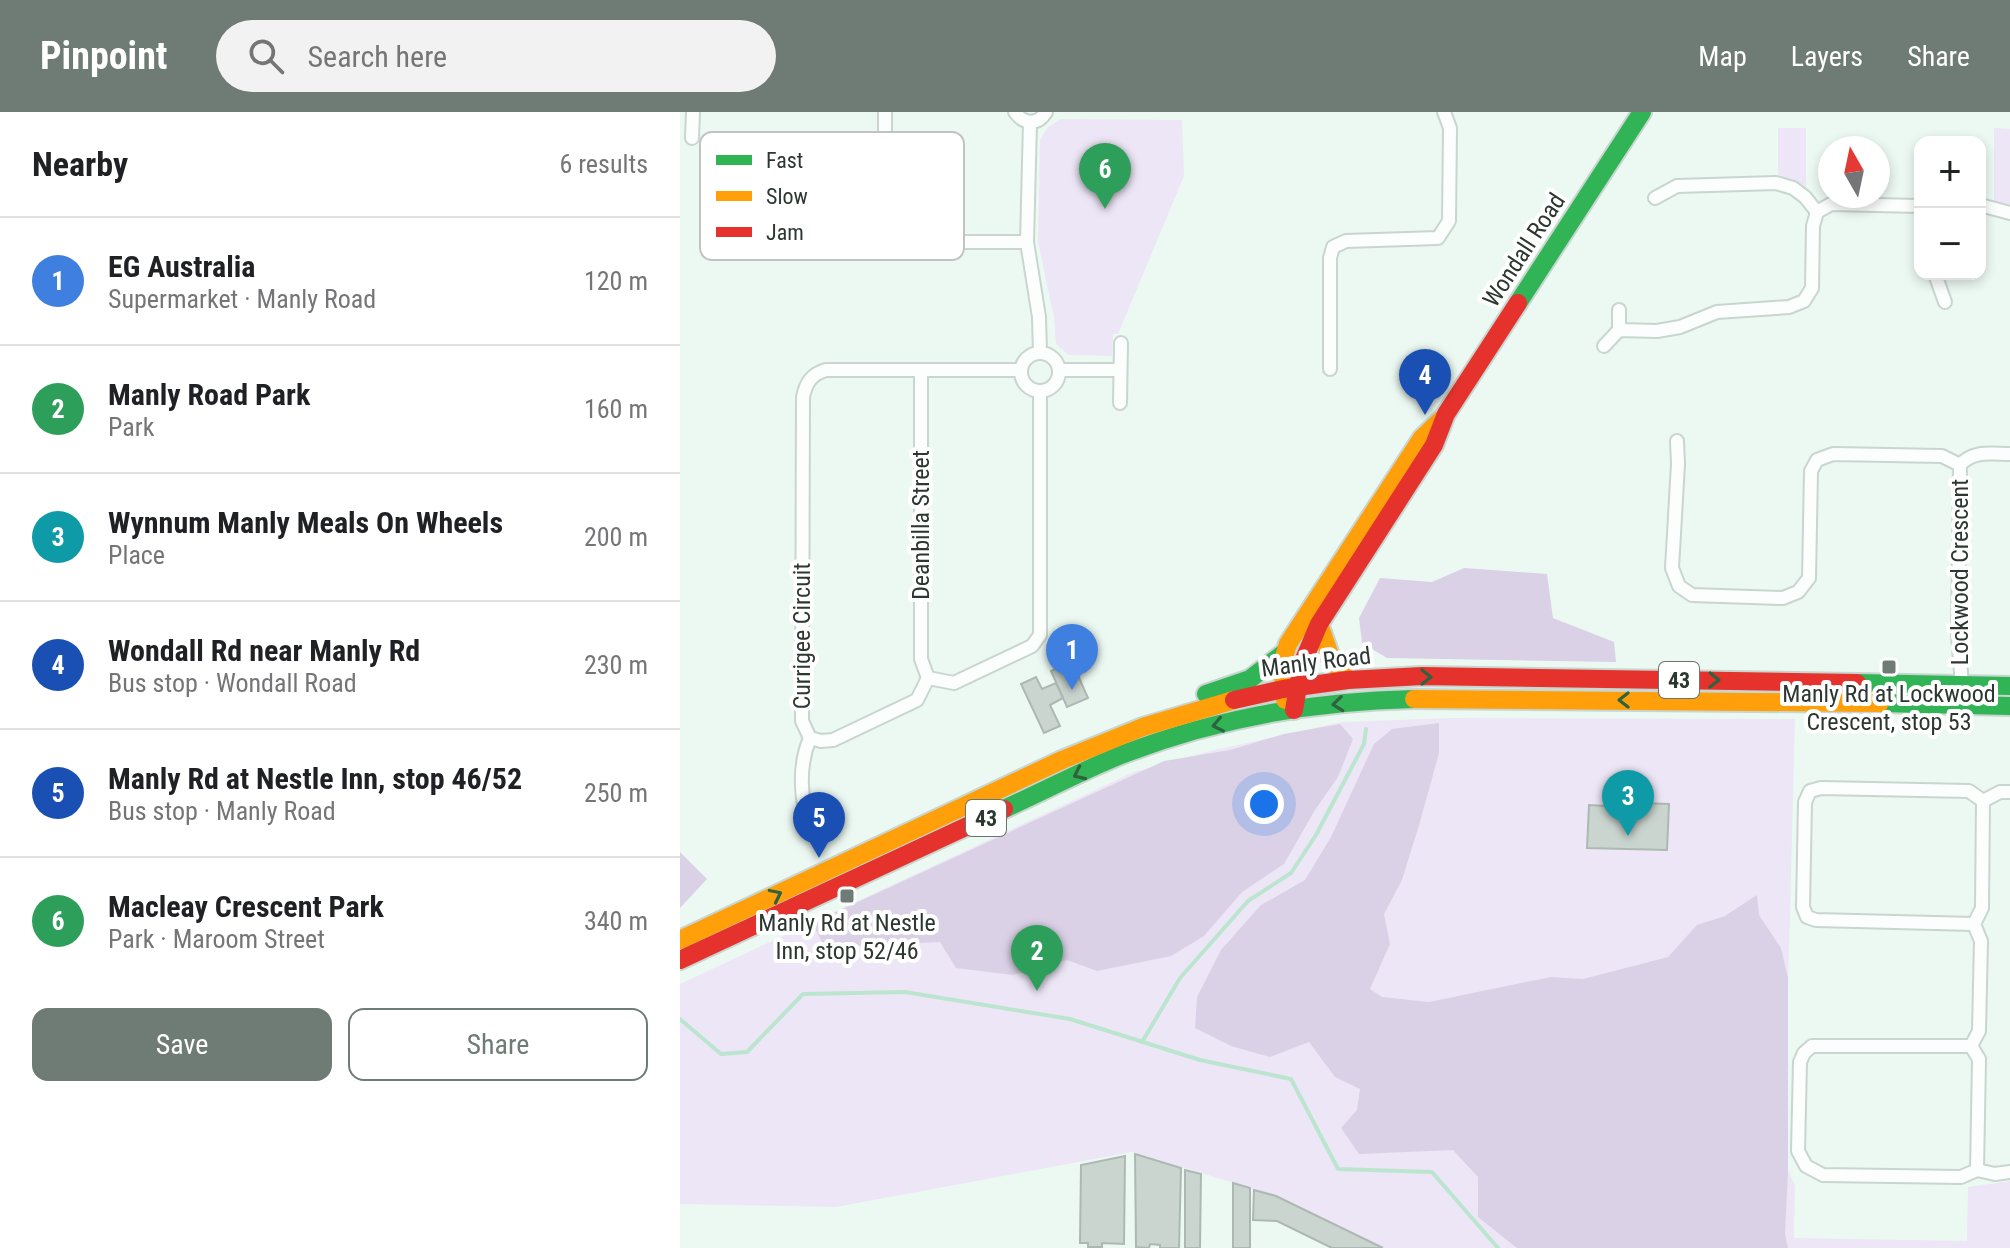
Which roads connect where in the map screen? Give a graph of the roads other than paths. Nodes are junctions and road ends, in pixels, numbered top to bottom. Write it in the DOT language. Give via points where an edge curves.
graph roads {
  1 [pos="693,112"];
  2 [pos="1015,112"];
  3 [pos="1046,112"];
  4 [pos="1444,112"];
  5 [pos="1642,112"];
  6 [pos="1030,122"];
  7 [pos="692,138"];
  8 [pos="1655,198"];
  9 [pos="1914,206"];
  10 [pos="1986,207"];
  11 [pos="1817,212"];
  12 [pos="2010,213"];
  13 [pos="964,242"];
  14 [pos="1027,242"];
  15 [pos="1937,280"];
  16 [pos="1945,302"];
  17 [pos="1619,310"];
  18 [pos="1619,330"];
  19 [pos="1121,343"];
  20 [pos="1604,346"];
  21 [pos="1040,353"];
  22 [pos="1330,369"];
  23 [pos="921,370"];
  24 [pos="1021,370"];
  25 [pos="1059,370"];
  26 [pos="1120,370"];
  27 [pos="1040,391"];
  28 [pos="1120,403"];
  29 [pos="1446,414"];
  30 [pos="1677,441"];
  31 [pos="2010,454"];
  32 [pos="1960,465"];
  33 [pos="1319,624"];
  34 [pos="1284,653"];
  35 [pos="928,678"];
  36 [pos="1348,680"];
  37 [pos="1962,685"];
  38 [pos="2010,686"];
  39 [pos="1290,688"];
  40 [pos="2010,706"];
  41 [pos="1290,711"];
  42 [pos="810,738"];
  43 [pos="1110,739"];
  44 [pos="2010,792"];
  45 [pos="1983,801"];
  46 [pos="811,829"];
  47 [pos="1974,924"];
  48 [pos="680,940"];
  49 [pos="680,960"];
  50 [pos="1971,1046"];
  51 [pos="1977,1170"];
  52 [pos="2010,1172"];
  1 -- 7 [label="street"];
  2 -- 6 [label="street"];
  3 -- 6 [label="street"];
  4 -- 22 [label="street" via="1450,128 1447,228 1438,238 1346,241 1333,247"];
  5 -- 29 [label="main road, Wondall Road"];
  6 -- 14 [label="street"];
  8 -- 11 [label="street" via="1677,186 1776,183 1793,188"];
  9 -- 11 [label="street" via="1831,204"];
  10 -- 12 [label="street"];
  11 -- 18 [label="street" via="1812,288 1804,301 1789,307 1717,312 1668,329"];
  13 -- 14 [label="street"];
  14 -- 21 [label="street"];
  15 -- 16 [label="street"];
  17 -- 18 [label="street"];
  18 -- 20 [label="street"];
  19 -- 26 [label="street"];
  21 -- 24 [label="street" via="1027,358"];
  21 -- 25 [label="street" via="1051,357"];
  23 -- 24 [label="street, Currigee Circuit"];
  23 -- 35 [label="street, Deanbilla Street" via="921,659"];
  23 -- 42 [label="street, Currigee Circuit" via="826,370 817,372 805,387 802,721"];
  24 -- 27 [label="street" via="1025,384"];
  25 -- 26 [label="street"];
  25 -- 27 [label="street" via="1054,384"];
  26 -- 28 [label="street"];
  27 -- 35 [label="street" via="1040,635 1032,646 954,683"];
  29 -- 33 [label="main road, Wondall Road" via="1434,445"];
  29 -- 34 [label="main road, Wondall Road" via="1422,438"];
  30 -- 32 [label="street" via="1672,568 1679,586 1692,595 1783,598 1798,592 1809,578 1811,471 1817,460 1833,454 1942,456"];
  31 -- 32 [label="street, Lockwood Crescent" via="1978,454"];
  32 -- 37 [label="street, Lockwood Crescent"];
  33 -- 36 [label="main road" via="1332,661"];
  33 -- 39 [label="main road, Wondall Road"];
  34 -- 39 [label="main road, Wondall Road"];
  34 -- 43 [label="main road" via="1250,679 1135,718"];
  35 -- 42 [label="street, Currigee Circuit" via="917,700 833,740"];
  36 -- 37 [label="main road, Manly Road / 43, one-way" via="1422,676"];
  36 -- 39 [label="main road, Manly Road / 43"];
  37 -- 38 [label="main road, Manly Road / 43"];
  39 -- 41 [label="main road, Wondall Road"];
  39 -- 43 [label="main road, Manly Road / 43" via="1213,705"];
  40 -- 41 [label="main road, Manly Road / 43, one-way" via="1427,699"];
  41 -- 49 [label="main road, Manly Road / 43, one-way" via="1185,733 1123,754"];
  42 -- 46 [label="street" via="803,755 803,809"];
  48 -- 43 [label="main road, Manly Road / 43, one-way"];
  44 -- 45 [label="street"];
  45 -- 47 [label="street" via="1982,908"];
  45 -- 47 [label="street" via="1969,791 1821,788 1810,791 1805,802 1807,917"];
  47 -- 50 [label="street" via="1981,941 1979,1031"];
  50 -- 51 [label="street" via="1979,1059"];
  50 -- 51 [label="street" via="1812,1046 1800,1062 1798,1151 1806,1166 1823,1175 1961,1177"];
  51 -- 52 [label="street"];
}
